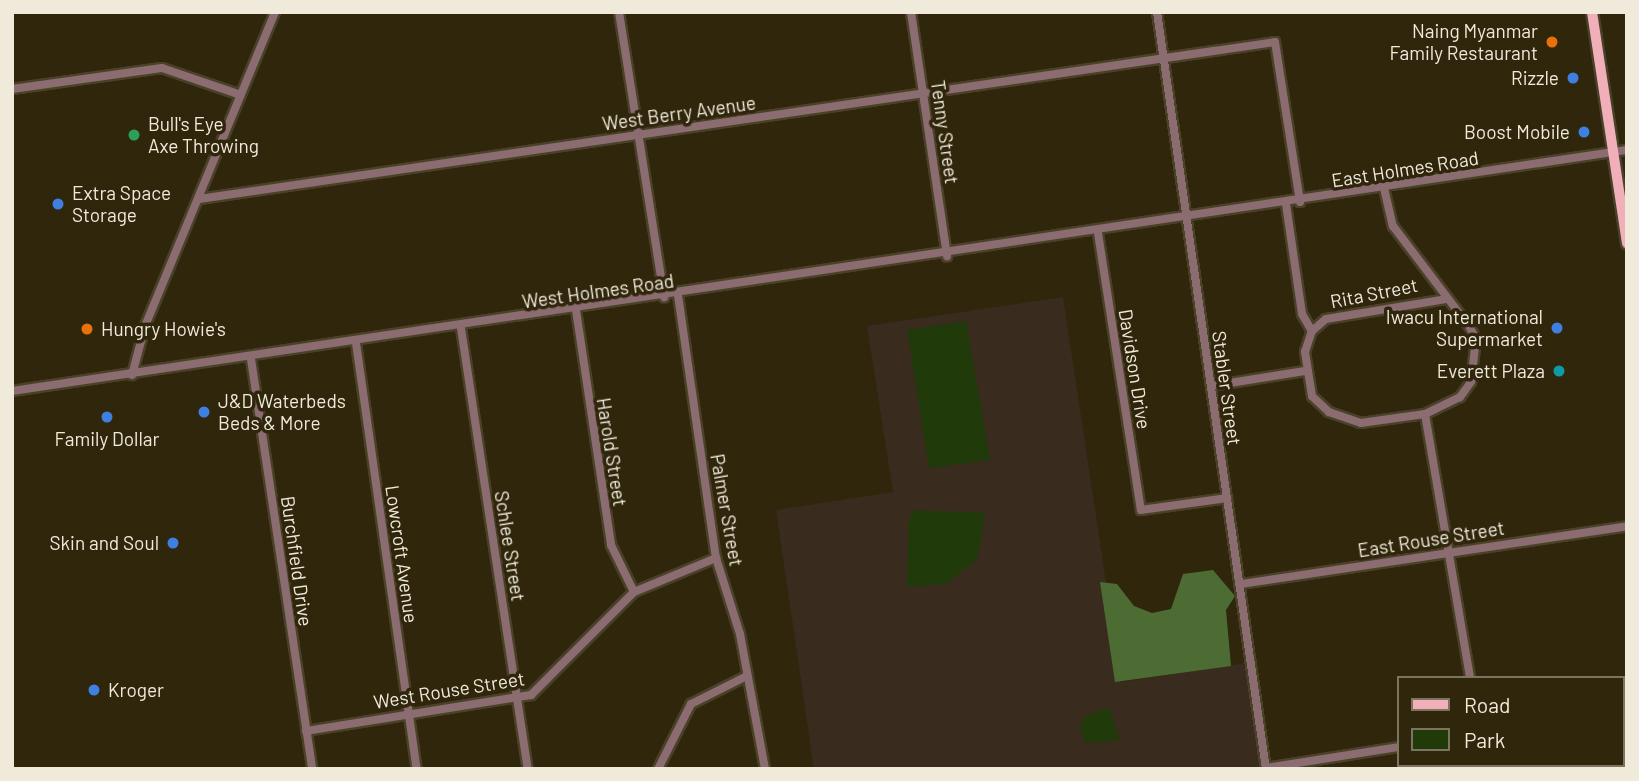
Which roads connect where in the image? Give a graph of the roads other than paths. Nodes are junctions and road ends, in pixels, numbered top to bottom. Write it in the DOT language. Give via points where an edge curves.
graph roads {
  1 [pos="275,12"];
  2 [pos="619,12"];
  3 [pos="911,12"];
  4 [pos="1157,12"];
  5 [pos="1592,12"];
  6 [pos="1164,58"];
  7 [pos="12,89"];
  8 [pos="924,93"];
  9 [pos="241,95"];
  10 [pos="638,135"];
  11 [pos="1627,150"];
  12 [pos="1614,152"];
  13 [pos="1384,188"];
  14 [pos="199,198"];
  15 [pos="1300,202"];
  16 [pos="1286,204"];
  17 [pos="1188,219"];
  18 [pos="1098,233"];
  19 [pos="1627,243"];
  20 [pos="947,256"];
  21 [pos="678,295"];
  22 [pos="664,297"];
  23 [pos="1447,299"];
  24 [pos="576,310"];
  25 [pos="461,328"];
  26 [pos="1312,331"];
  27 [pos="356,343"];
  28 [pos="251,359"];
  29 [pos="1305,371"];
  30 [pos="132,375"];
  31 [pos="1211,386"];
  32 [pos="12,391"];
  33 [pos="1425,414"];
  34 [pos="1227,498"];
  35 [pos="1627,526"];
  36 [pos="1448,553"];
  37 [pos="716,558"];
  38 [pos="1241,584"];
  39 [pos="634,592"];
  40 [pos="747,676"];
  41 [pos="1470,676"];
  42 [pos="516,697"];
  43 [pos="408,713"];
  44 [pos="306,731"];
  45 [pos="1398,747"];
  46 [pos="1266,768"];
  47 [pos="312,769"];
  48 [pos="417,769"];
  49 [pos="528,769"];
  50 [pos="659,769"];
  51 [pos="765,769"];
  1 -- 9 [label="street"];
  2 -- 10 [label="street"];
  3 -- 8 [label="street, Tenny Street"];
  4 -- 6 [label="street, Stabler Street"];
  5 -- 12 [label="main road"];
  6 -- 8 [label="street, West Berry Avenue"];
  6 -- 15 [label="street, West Berry Avenue" via="1275,43"];
  6 -- 17 [label="street, Stabler Street"];
  7 -- 9 [label="street" via="162,68"];
  8 -- 10 [label="street, West Berry Avenue"];
  8 -- 20 [label="street, Tenny Street"];
  9 -- 14 [label="street"];
  10 -- 14 [label="street, West Berry Avenue"];
  10 -- 22 [label="street"];
  11 -- 12 [label="street, East Holmes Road"];
  12 -- 13 [label="street, East Holmes Road"];
  12 -- 19 [label="main road"];
  13 -- 15 [label="street, East Holmes Road"];
  13 -- 23 [label="street" via="1392,226"];
  14 -- 30 [label="street" via="140,339"];
  15 -- 16 [label="street, East Holmes Road"];
  16 -- 17 [label="street, East Holmes Road"];
  16 -- 26 [label="street" via="1302,314"];
  17 -- 18 [label="street, West Holmes Road"];
  17 -- 31 [label="street, Stabler Street"];
  18 -- 20 [label="street, West Holmes Road"];
  18 -- 34 [label="street, Davidson Drive" via="1141,510"];
  20 -- 21 [label="street, West Holmes Road"];
  21 -- 22 [label="street, West Holmes Road"];
  21 -- 37 [label="street, Palmer Street"];
  22 -- 24 [label="street, West Holmes Road"];
  23 -- 26 [label="street, Rita Street" via="1340,312"];
  23 -- 33 [label="street" via="1469,326 1479,352 1471,382 1460,397"];
  24 -- 25 [label="street, West Holmes Road"];
  24 -- 39 [label="street, Harold Street" via="611,545"];
  25 -- 27 [label="street, West Holmes Road"];
  25 -- 42 [label="street, Schlee Street"];
  26 -- 29 [label="street"];
  27 -- 28 [label="street, West Holmes Road"];
  27 -- 43 [label="street, Lowcroft Avenue"];
  28 -- 30 [label="street, West Holmes Road"];
  28 -- 44 [label="street, Burchfield Drive"];
  29 -- 31 [label="street"];
  29 -- 33 [label="street" via="1312,396 1346,421"];
  30 -- 32 [label="street, West Holmes Road"];
  31 -- 34 [label="street, Stabler Street"];
  33 -- 36 [label="street"];
  34 -- 38 [label="street, Stabler Street"];
  35 -- 36 [label="street, East Rouse Street"];
  36 -- 38 [label="street, East Rouse Street"];
  36 -- 41 [label="street"];
  37 -- 39 [label="street, West Rouse Street"];
  37 -- 40 [label="street, Palmer Street"];
  38 -- 46 [label="street, Stabler Street"];
  39 -- 42 [label="street, West Rouse Street" via="538,691"];
  40 -- 50 [label="street" via="691,704"];
  40 -- 51 [label="street, Palmer Street"];
  42 -- 43 [label="street, West Rouse Street"];
  42 -- 49 [label="street, Schlee Street"];
  43 -- 44 [label="street, West Rouse Street"];
  43 -- 48 [label="street, Lowcroft Avenue"];
  44 -- 47 [label="street, Burchfield Drive"];
  45 -- 46 [label="street"];
}
